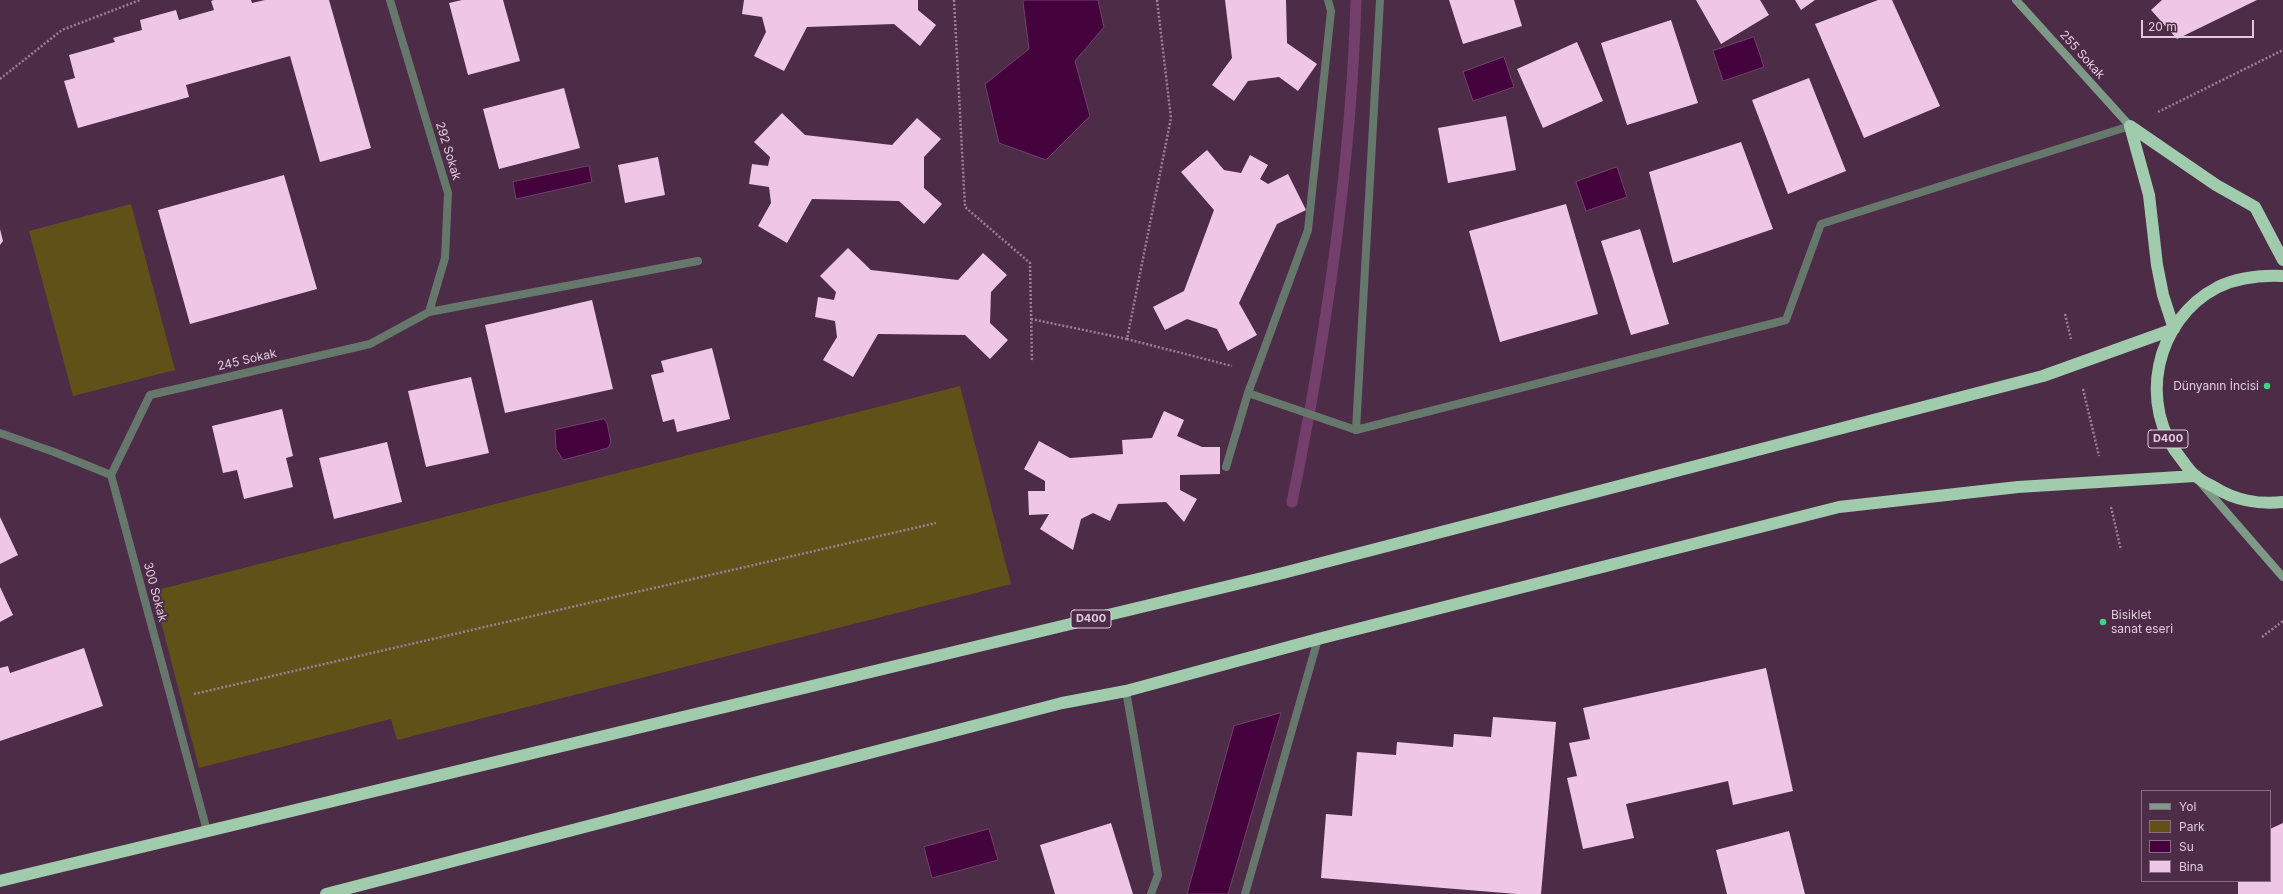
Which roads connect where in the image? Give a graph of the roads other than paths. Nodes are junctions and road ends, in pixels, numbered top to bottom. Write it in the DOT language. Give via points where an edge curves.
graph roads {
  1 [pos="390,0"];
  2 [pos="1328,0"];
  3 [pos="1380,0"];
  4 [pos="2016,0"];
  5 [pos="2130,126"];
  6 [pos="2283,260"];
  7 [pos="698,261"];
  8 [pos="2283,276"];
  9 [pos="429,312"];
  10 [pos="2174,329"];
  11 [pos="1248,393"];
  12 [pos="1356,430"];
  13 [pos="0,433"];
  14 [pos="1226,467"];
  15 [pos="111,475"];
  16 [pos="2195,476"];
  17 [pos="2283,502"];
  18 [pos="2283,577"];
  19 [pos="1318,639"];
  20 [pos="1126,691"];
  21 [pos="207,831"];
  22 [pos="0,880"];
  23 [pos="326,894"];
  24 [pos="1151,894"];
  25 [pos="1245,894"];
  1 -- 9 [label="street, 292 Sokak" via="448,193 445,258"];
  2 -- 11 [label="street" via="1331,11 1308,230"];
  3 -- 12 [label="street"];
  4 -- 5 [label="street, 255 Sokak"];
  5 -- 6 [label="highway" via="2216,185 2255,207"];
  5 -- 10 [label="highway" via="2148,195 2163,295"];
  5 -- 12 [label="street" via="1821,224 1786,320"];
  7 -- 9 [label="street"];
  8 -- 10 [label="highway, D400" via="2254,275 2218,287 2188,309"];
  9 -- 15 [label="street, 245 Sokak" via="370,344 150,395"];
  10 -- 16 [label="highway, D400" via="2167,339 2157,375 2158,412 2171,447"];
  10 -- 21 [label="highway, D400" via="2076,362 2043,376 1283,573"];
  11 -- 12 [label="street"];
  11 -- 14 [label="street"];
  13 -- 15 [label="street"];
  15 -- 21 [label="street, 300 Sokak"];
  16 -- 17 [label="highway, D400" via="2228,496 2267,504"];
  16 -- 18 [label="street"];
  16 -- 19 [label="highway" via="2018,487 1839,508"];
  19 -- 20 [label="highway"];
  19 -- 25 [label="street"];
  20 -- 23 [label="highway" via="1062,703"];
  20 -- 24 [label="street" via="1158,875"];
  21 -- 22 [label="highway, D400"];
}
